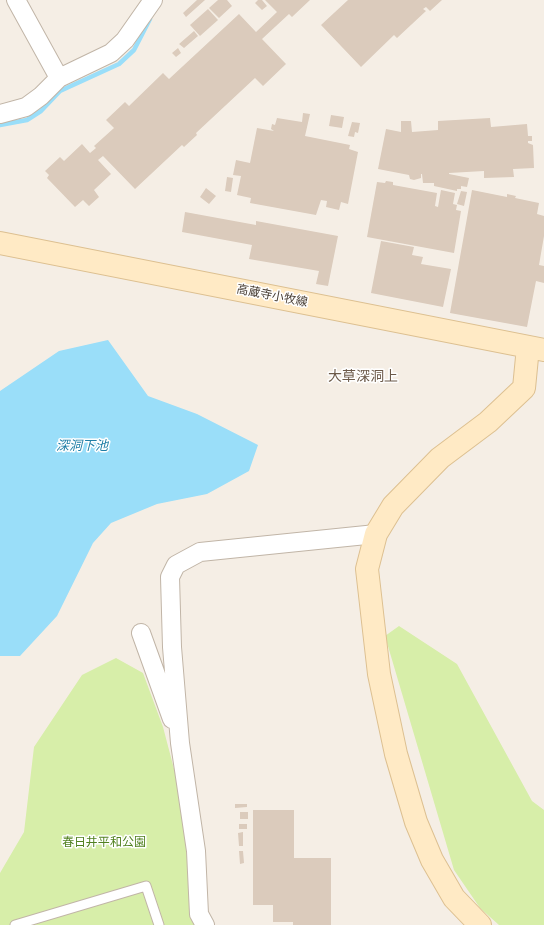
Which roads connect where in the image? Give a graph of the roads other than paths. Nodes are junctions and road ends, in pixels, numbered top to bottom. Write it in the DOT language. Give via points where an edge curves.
graph roads {
  1 [pos="16,0"];
  2 [pos="153,0"];
  3 [pos="59,78"];
  4 [pos="0,114"];
  5 [pos="0,242"];
  6 [pos="536,349"];
  7 [pos="376,534"];
  8 [pos="141,633"];
  9 [pos="180,743"];
  10 [pos="15,925"];
  11 [pos="159,925"];
  12 [pos="204,925"];
  13 [pos="480,925"];
  1 -- 3 [label="street"];
  2 -- 3 [label="street" via="125,40 111,53"];
  3 -- 4 [label="street" via="26,107"];
  5 -- 6 [label="street, 高蔵寺小牧線"];
  6 -- 7 [label="street" via="524,388 488,422 440,458 393,506"];
  7 -- 9 [label="street" via="200,552 176,565 170,577 172,647"];
  7 -- 13 [label="street" via="367,569 369,599 379,674 396,754 416,822 432,860 454,898"];
  8 -- 9 [label="street"];
  9 -- 12 [label="street" via="196,851 199,914"];
  10 -- 11 [label="lane" via="146,886"];
}
